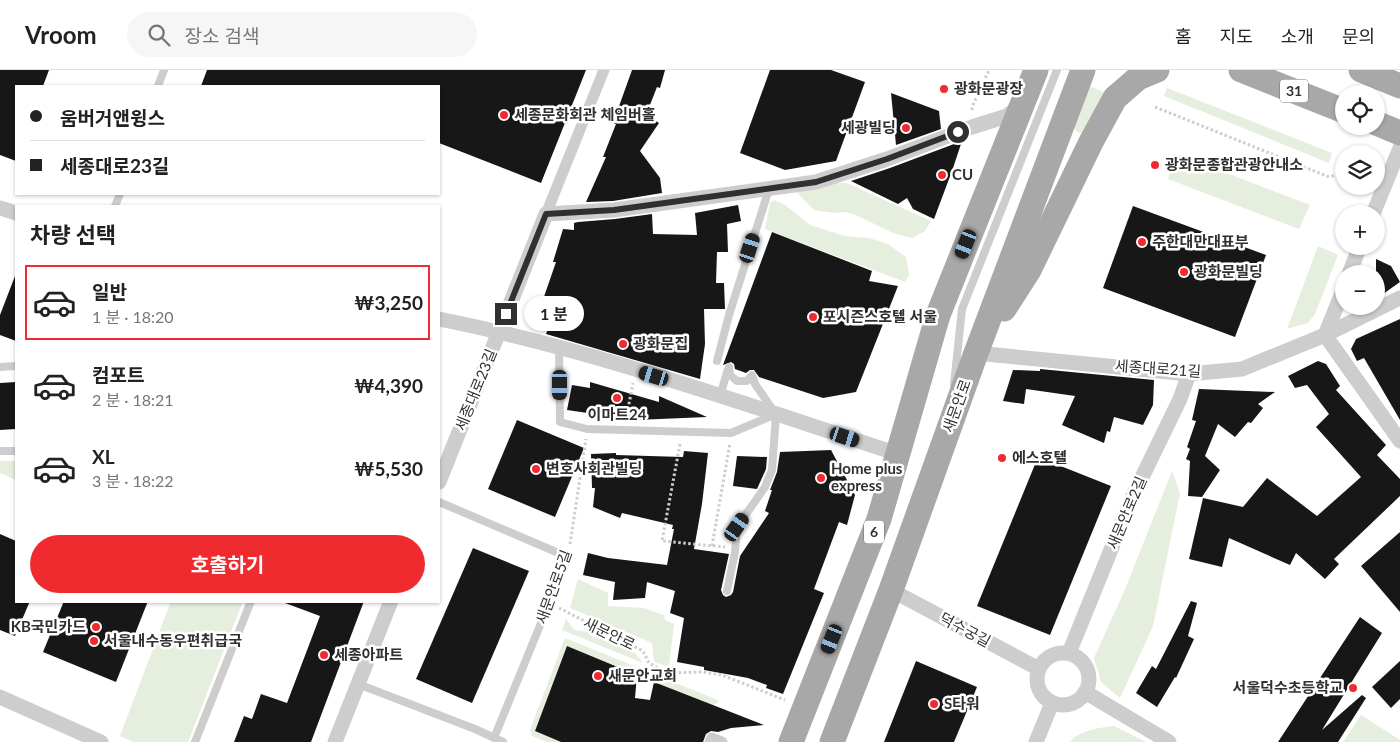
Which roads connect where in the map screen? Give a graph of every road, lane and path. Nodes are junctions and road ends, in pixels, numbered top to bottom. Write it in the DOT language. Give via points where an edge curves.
graph roads {
  1 [pos="164,70"];
  2 [pos="604,70"];
  3 [pos="989,70"];
  4 [pos="1036,70"];
  5 [pos="1057,70"];
  6 [pos="1083,70"];
  7 [pos="1157,70"];
  8 [pos="1237,70"];
  9 [pos="1361,70"];
  10 [pos="158,85"];
  11 [pos="1400,86"];
  12 [pos="1023,102"];
  13 [pos="1155,107"];
  14 [pos="1335,108"];
  15 [pos="972,127"];
  16 [pos="1385,127"];
  17 [pos="1400,133"];
  18 [pos="1400,148"];
  19 [pos="1335,175"];
  20 [pos="768,189"];
  21 [pos="1377,205"];
  22 [pos="0,208"];
  23 [pos="15,213"];
  24 [pos="546,214"];
  25 [pos="1400,298"];
  26 [pos="1335,310"];
  27 [pos="440,319"];
  28 [pos="499,331"];
  29 [pos="1325,335"];
  30 [pos="559,348"];
  31 [pos="976,353"];
  32 [pos="717,361"];
  33 [pos="15,366"];
  34 [pos="0,367"];
  35 [pos="635,370"];
  36 [pos="1189,374"];
  37 [pos="719,396"];
  38 [pos="776,414"];
  39 [pos="949,428"];
  40 [pos="587,429"];
  41 [pos="624,430"];
  42 [pos="682,431"];
  43 [pos="732,433"];
  44 [pos="1400,441"];
  45 [pos="0,451"];
  46 [pos="15,451"];
  47 [pos="898,454"];
  48 [pos="440,479"];
  49 [pos="440,502"];
  50 [pos="712,546"];
  51 [pos="735,548"];
  52 [pos="568,557"];
  53 [pos="891,590"];
  54 [pos="727,591"];
  55 [pos="250,603"];
  56 [pos="390,603"];
  57 [pos="550,604"];
  58 [pos="1069,653"];
  59 [pos="1039,669"];
  60 [pos="358,684"];
  61 [pos="1086,692"];
  62 [pos="0,698"];
  63 [pos="1052,703"];
  64 [pos="804,708"];
  65 [pos="494,738"];
  66 [pos="101,742"];
  67 [pos="195,742"];
  68 [pos="335,742"];
  69 [pos="503,742"];
  70 [pos="710,742"];
  71 [pos="722,742"];
  72 [pos="791,742"];
  73 [pos="832,742"];
  74 [pos="1036,742"];
  75 [pos="1169,742"];
  1 -- 10 [label="lane"];
  2 -- 24 [label="street"];
  3 -- 15 [label="path" via="972,107"];
  4 -- 12 [label="main road, 6"];
  5 -- 39 [label="lane" via="962,309"];
  6 -- 31 [label="main road, 새문안로 / 6"];
  7 -- 31 [label="main road" via="1138,78 1115,98 1028,270"];
  8 -- 14 [label="main road, 31"];
  9 -- 11 [label="main road"];
  12 -- 15 [label="street" via="1007,116"];
  12 -- 47 [label="main road, 6" via="938,315"];
  13 -- 19 [label="path" via="1329,177"];
  15 -- 20 [label="street" via="816,182"];
  16 -- 17 [label="main road"];
  18 -- 21 [label="street"];
  20 -- 24 [label="street" via="614,210"];
  20 -- 32 [label="lane" via="725,347"];
  22 -- 23 [label="street"];
  24 -- 28 [label="street, 세종대로23길"];
  25 -- 29 [label="street, 세종대로21길"];
  26 -- 29 [label="street"];
  27 -- 28 [label="street"];
  28 -- 30 [label="street"];
  28 -- 48 [label="street, 세종대로23길"];
  29 -- 36 [label="street, 세종대로21길" via="1242,369"];
  29 -- 44 [label="street"];
  30 -- 35 [label="street"];
  30 -- 40 [label="lane" via="560,422"];
  31 -- 36 [label="street, 세종대로21길"];
  31 -- 39 [label="main road, 새문안로 / 6"];
  33 -- 34 [label="lane"];
  35 -- 37 [label="street"];
  35 -- 41 [label="path"];
  36 -- 58 [label="street, 새문안로2길" via="1132,498"];
  37 -- 38 [label="street"];
  37 -- 38 [label="lane" via="729,367 730,375 737,381 747,381 752,375"];
  38 -- 43 [label="lane"];
  38 -- 47 [label="street"];
  38 -- 51 [label="lane" via="772,470 765,487 737,527"];
  39 -- 53 [label="main road, 새문안로 / 6"];
  40 -- 41 [label="lane"];
  40 -- 52 [label="path, 새문안로5길"];
  41 -- 42 [label="lane"];
  42 -- 43 [label="lane"];
  42 -- 50 [label="path" via="662,541"];
  43 -- 50 [label="path"];
  45 -- 46 [label="lane"];
  47 -- 64 [label="main road, 6" via="879,519"];
  49 -- 52 [label="lane"];
  50 -- 51 [label="path"];
  51 -- 54 [label="lane"];
  52 -- 57 [label="lane, 새문안로5길"];
  53 -- 59 [label="street, 덕수궁길"];
  53 -- 73 [label="main road, 새문안로 / 6"];
  55 -- 67 [label="lane"];
  56 -- 60 [label="street"];
  57 -- 64 [label="path, 새문안로" via="643,651 649,663 668,674 704,672 722,675"];
  57 -- 65 [label="lane, 새문안로5길"];
  58 -- 59 [label="street" via="1051,656"];
  58 -- 61 [label="street" via="1077,656 1088,671 1090,680"];
  59 -- 63 [label="street" via="1040,692"];
  60 -- 65 [label="lane"];
  60 -- 68 [label="street"];
  61 -- 63 [label="street" via="1076,702 1067,705"];
  61 -- 75 [label="street"];
  62 -- 66 [label="street"];
  63 -- 74 [label="street"];
  64 -- 72 [label="main road, 6"];
  65 -- 69 [label="lane"];
  70 -- 71 [label="street" via="712,738"];
}
